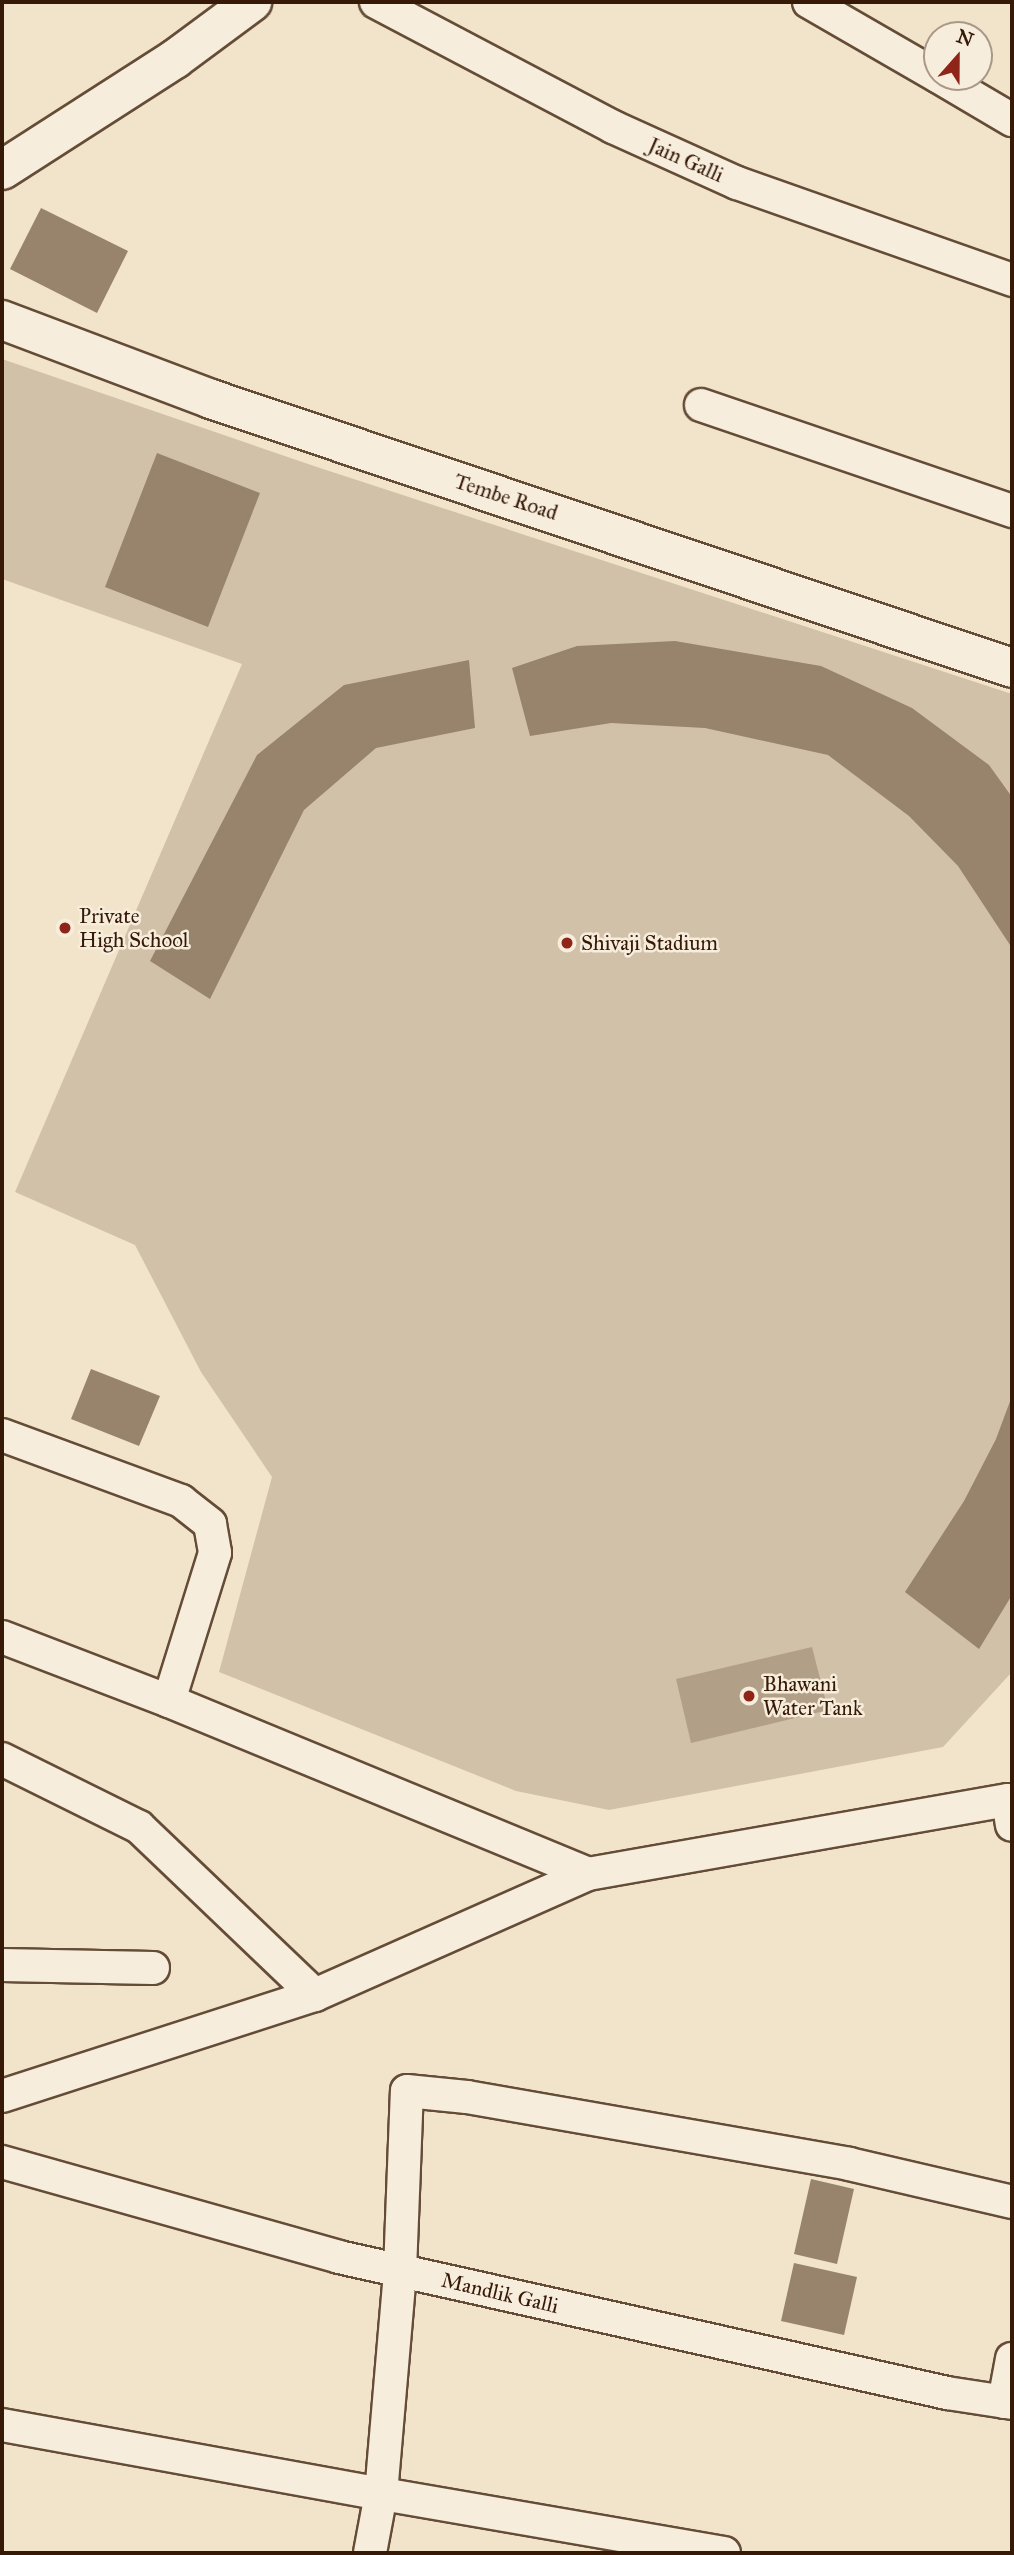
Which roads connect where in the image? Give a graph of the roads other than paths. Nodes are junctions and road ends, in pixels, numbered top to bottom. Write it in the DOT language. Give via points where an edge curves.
graph roads {
  1 [pos="252,2"];
  2 [pos="376,2"];
  3 [pos="809,2"];
  4 [pos="923,67"];
  5 [pos="963,91"];
  6 [pos="1012,120"];
  7 [pos="2,170"];
  8 [pos="1012,280"];
  9 [pos="2,320"];
  10 [pos="701,405"];
  11 [pos="1012,511"];
  12 [pos="1012,668"];
  13 [pos="2,1435"];
  14 [pos="2,1637"];
  15 [pos="169,1701"];
  16 [pos="2,1759"];
  17 [pos="1011,1804"];
  18 [pos="588,1874"];
  19 [pos="2,1965"];
  20 [pos="153,1968"];
  21 [pos="315,1995"];
  22 [pos="2,2096"];
  23 [pos="2,2162"];
  24 [pos="1012,2202"];
  25 [pos="400,2271"];
  26 [pos="1012,2359"];
  27 [pos="1008,2402"];
  28 [pos="2,2425"];
  29 [pos="382,2494"];
  30 [pos="370,2553"];
  31 [pos="724,2553"];
  1 -- 7 [label="street" via="164,66"];
  2 -- 8 [label="street, Jain Galli" via="613,127 737,183"];
  3 -- 4 [label="street"];
  5 -- 6 [label="street"];
  9 -- 12 [label="street, Tembe Road" via="211,399"];
  10 -- 11 [label="street"];
  13 -- 15 [label="street" via="181,1501 210,1524 215,1553"];
  14 -- 15 [label="street"];
  15 -- 18 [label="street"];
  16 -- 21 [label="street" via="139,1827"];
  17 -- 18 [label="street"];
  18 -- 21 [label="street"];
  19 -- 20 [label="street"];
  21 -- 22 [label="street"];
  23 -- 25 [label="street, Mandlik Galli"];
  24 -- 25 [label="street" via="849,2164 467,2097 407,2091"];
  25 -- 27 [label="street, Mandlik Galli" via="947,2393"];
  25 -- 29 [label="street"];
  26 -- 27 [label="street"];
  28 -- 29 [label="street"];
  29 -- 30 [label="street"];
  29 -- 31 [label="street"];
}
